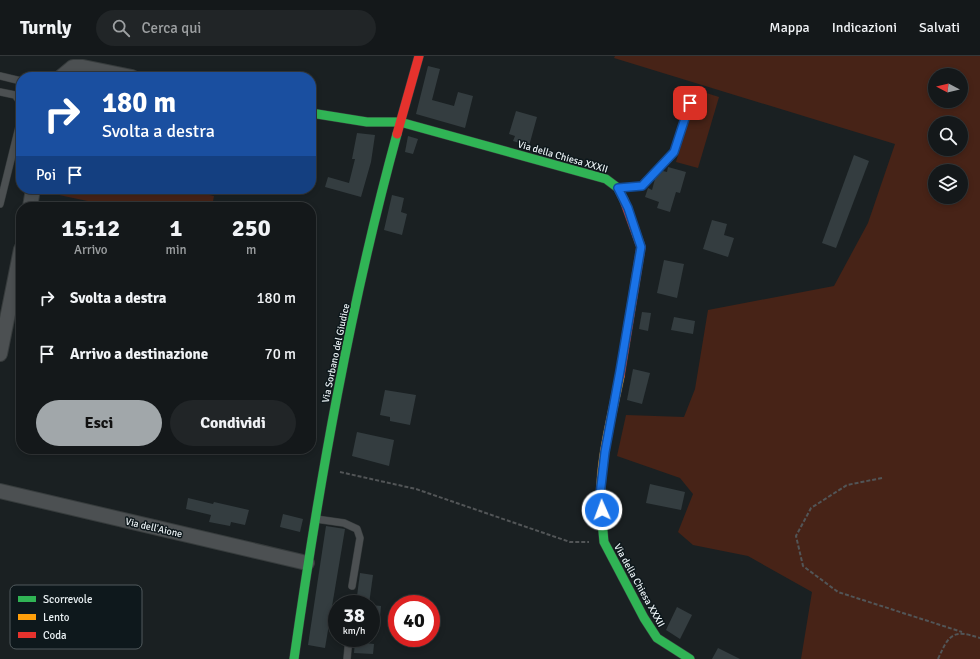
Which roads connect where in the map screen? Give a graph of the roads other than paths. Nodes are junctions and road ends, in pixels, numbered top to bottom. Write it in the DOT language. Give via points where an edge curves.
graph roads {
  1 [pos="418,56"];
  2 [pos="68,72"];
  3 [pos="108,72"];
  4 [pos="0,76"];
  5 [pos="16,80"];
  6 [pos="694,91"];
  7 [pos="0,92"];
  8 [pos="16,96"];
  9 [pos="316,114"];
  10 [pos="400,122"];
  11 [pos="16,142"];
  12 [pos="618,188"];
  13 [pos="0,204"];
  14 [pos="16,275"];
  15 [pos="0,354"];
  16 [pos="0,491"];
  17 [pos="314,518"];
  18 [pos="307,563"];
  19 [pos="352,586"];
  20 [pos="348,647"];
  21 [pos="294,659"];
  22 [pos="347,659"];
  23 [pos="690,659"];
  1 -- 10 [label="street, Via Sorbano del Giudice"];
  2 -- 3 [label="street" via="73,68 83,67"];
  4 -- 5 [label="lane"];
  6 -- 12 [label="lane" via="674,152 642,186"];
  7 -- 8 [label="lane"];
  9 -- 10 [label="street" via="358,122"];
  10 -- 12 [label="street, Via della Chiesa XXXII" via="606,179"];
  10 -- 17 [label="street, Via Sorbano del Giudice" via="367,252"];
  11 -- 13 [label="lane"];
  12 -- 23 [label="street, Via della Chiesa XXXII" via="628,208 641,247 605,452 600,495 604,542 657,638"];
  14 -- 15 [label="street"];
  16 -- 18 [label="street, Via dell'Aione"];
  17 -- 18 [label="street, Via Sorbano del Giudice"];
  17 -- 19 [label="lane" via="344,523 357,529 360,538"];
  18 -- 21 [label="street, Via Sorbano del Giudice"];
  20 -- 22 [label="lane"];
}
